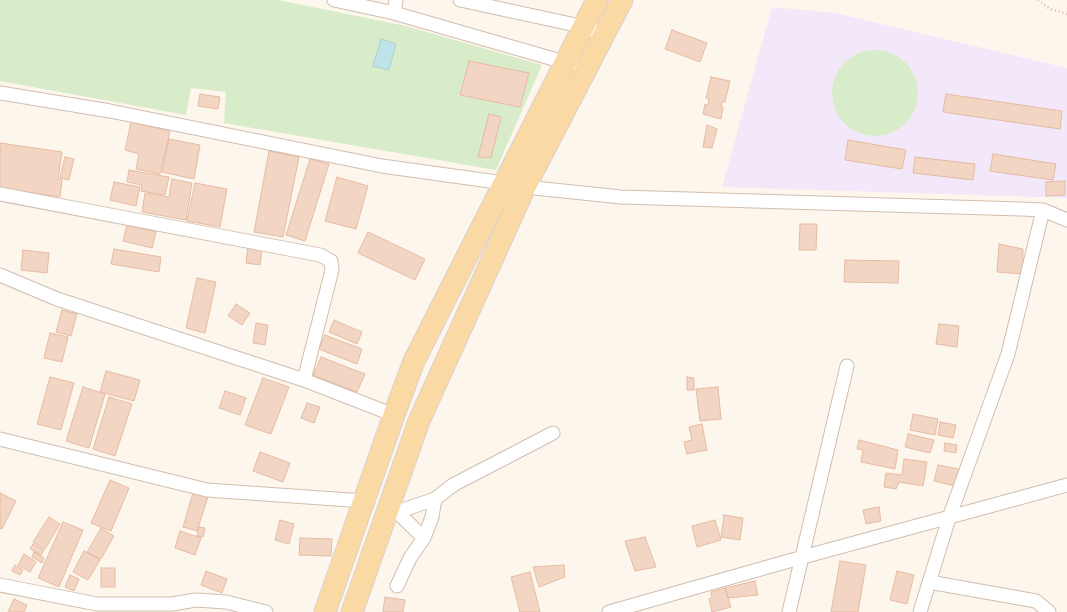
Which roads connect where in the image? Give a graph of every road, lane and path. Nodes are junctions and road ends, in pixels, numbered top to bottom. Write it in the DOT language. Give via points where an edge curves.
graph roads {
  1 [pos="334,0"];
  2 [pos="460,0"];
  3 [pos="597,0"];
  4 [pos="622,0"];
  5 [pos="1038,0"];
  6 [pos="395,6"];
  7 [pos="1067,14"];
  8 [pos="585,27"];
  9 [pos="604,35"];
  10 [pos="567,62"];
  11 [pos="587,70"];
  12 [pos="0,93"];
  13 [pos="504,184"];
  14 [pos="525,187"];
  15 [pos="0,194"];
  16 [pos="1043,210"];
  17 [pos="1064,216"];
  18 [pos="0,275"];
  19 [pos="847,366"];
  20 [pos="304,380"];
  21 [pos="394,415"];
  22 [pos="553,433"];
  23 [pos="0,439"];
  24 [pos="1067,486"];
  25 [pos="435,499"];
  26 [pos="364,501"];
  27 [pos="392,513"];
  28 [pos="949,518"];
  29 [pos="424,538"];
  30 [pos="803,557"];
  31 [pos="929,582"];
  32 [pos="0,585"];
  33 [pos="397,586"];
  34 [pos="266,612"];
  35 [pos="325,612"];
  36 [pos="352,612"];
  37 [pos="609,612"];
  38 [pos="789,612"];
  39 [pos="920,612"];
  40 [pos="1049,612"];
  1 -- 6 [label="street"];
  2 -- 8 [label="street"];
  3 -- 8 [label="main road"];
  4 -- 9 [label="main road"];
  5 -- 7 [label="path" via="1050,9"];
  6 -- 10 [label="street"];
  8 -- 9 [label="street"];
  8 -- 10 [label="main road"];
  9 -- 11 [label="main road"];
  10 -- 11 [label="street"];
  10 -- 13 [label="main road"];
  11 -- 14 [label="main road"];
  12 -- 13 [label="street" via="110,111 382,166"];
  13 -- 21 [label="main road" via="427,333"];
  14 -- 16 [label="street" via="621,197"];
  14 -- 27 [label="main road" via="419,421"];
  15 -- 20 [label="street" via="320,255 331,261 332,270"];
  16 -- 17 [label="street"];
  16 -- 28 [label="street" via="1008,354"];
  18 -- 20 [label="street" via="57,299"];
  19 -- 30 [label="street"];
  20 -- 21 [label="street"];
  21 -- 26 [label="main road"];
  22 -- 25 [label="street" via="453,486"];
  23 -- 26 [label="street" via="207,490"];
  24 -- 28 [label="street"];
  25 -- 27 [label="street"];
  25 -- 29 [label="street" via="432,518"];
  26 -- 35 [label="main road"];
  27 -- 29 [label="street"];
  27 -- 36 [label="main road"];
  28 -- 30 [label="street"];
  28 -- 31 [label="street"];
  29 -- 33 [label="street" via="410,558"];
  30 -- 37 [label="street"];
  30 -- 38 [label="street"];
  31 -- 39 [label="street"];
  31 -- 40 [label="street" via="1036,601"];
  32 -- 34 [label="street" via="97,604 172,604 196,600 226,602"];
}
